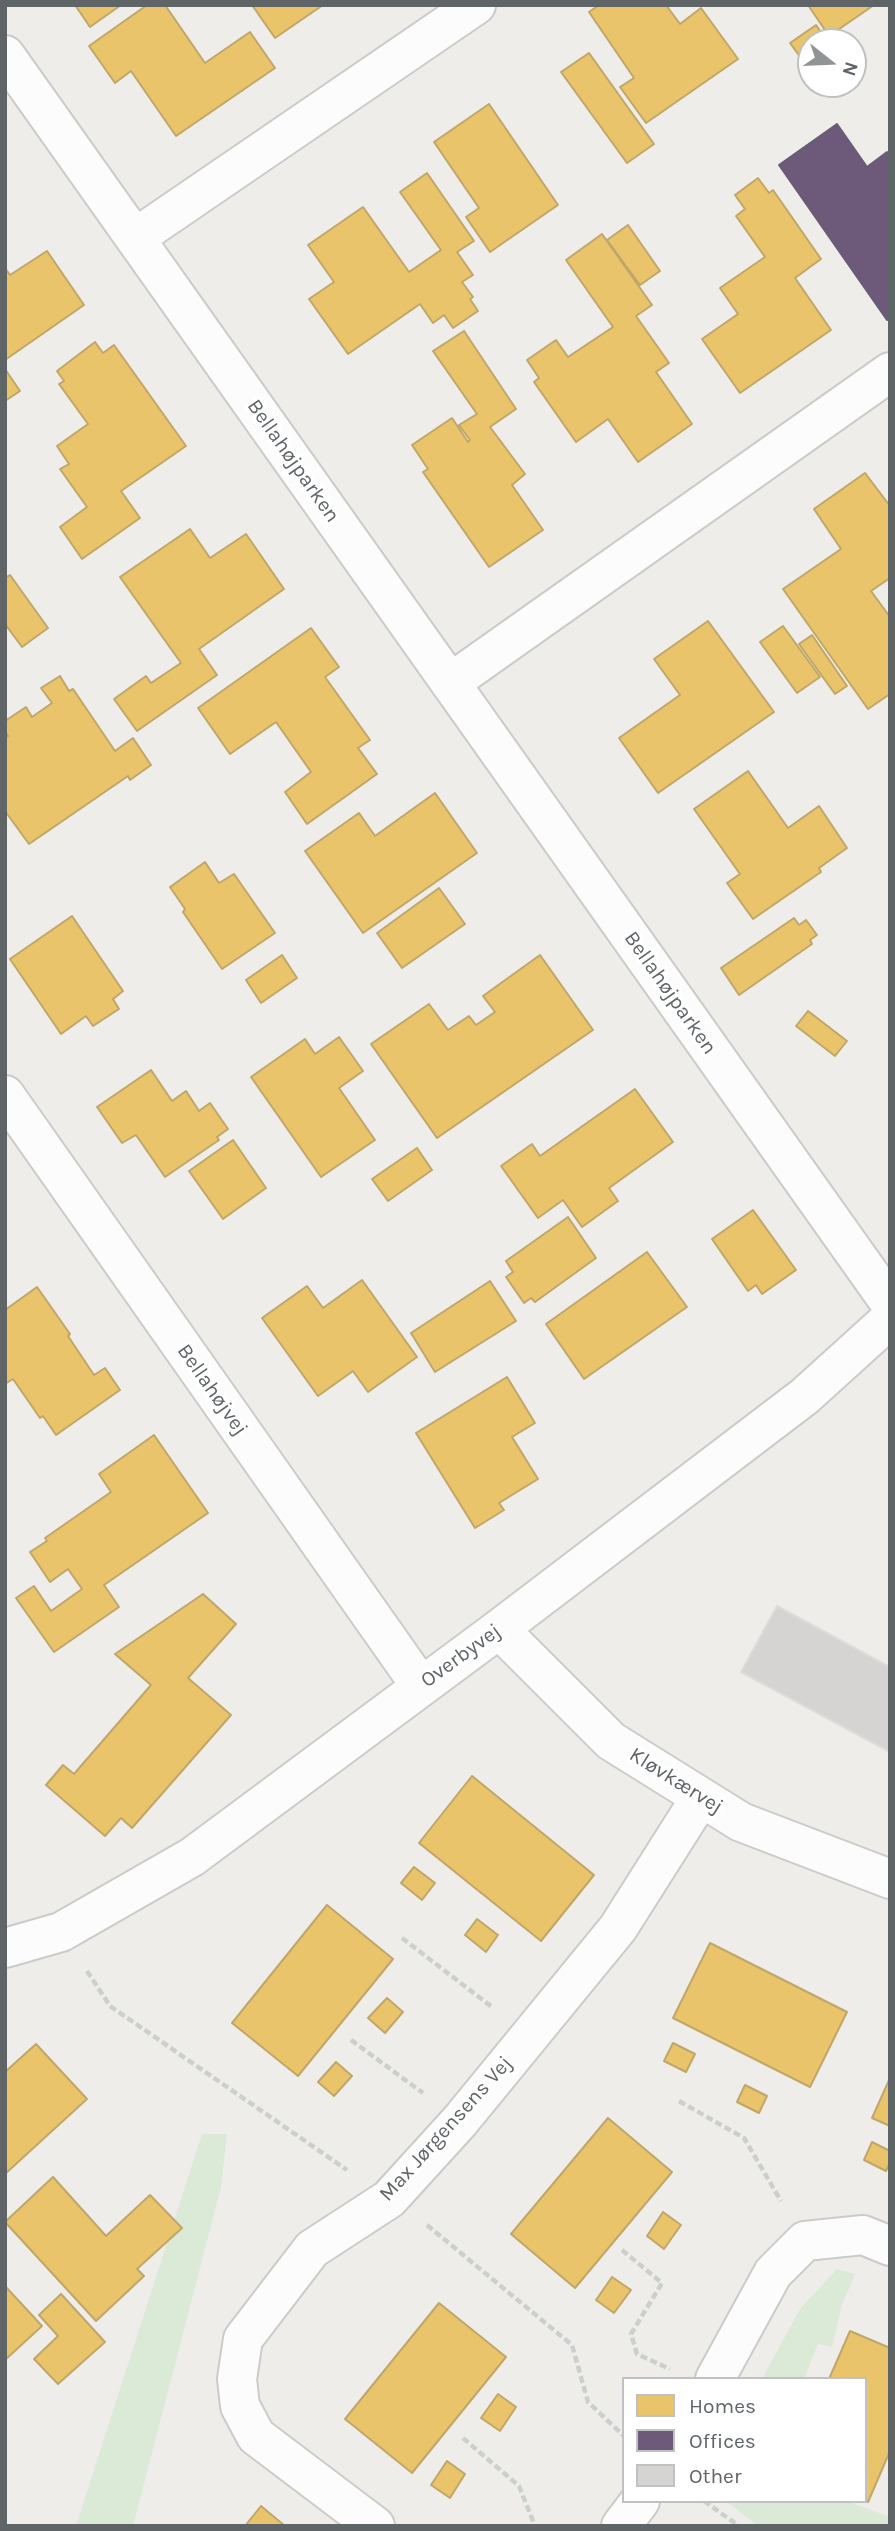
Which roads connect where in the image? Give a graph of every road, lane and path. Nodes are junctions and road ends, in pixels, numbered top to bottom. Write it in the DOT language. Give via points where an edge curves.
graph roads {
  1 [pos="476,5"];
  2 [pos="5,55"];
  3 [pos="135,239"];
  4 [pos="890,372"];
  5 [pos="450,683"];
  6 [pos="5,1095"];
  7 [pos="890,1303"];
  8 [pos="890,1319"];
  9 [pos="499,1629"];
  10 [pos="420,1685"];
  11 [pos="701,1797"];
  12 [pos="890,1880"];
  13 [pos="402,1938"];
  14 [pos="5,1948"];
  15 [pos="529,2035"];
  16 [pos="351,2040"];
  17 [pos="679,2101"];
  18 [pos="460,2121"];
  19 [pos="805,2241"];
  20 [pos="890,2246"];
  21 [pos="622,2250"];
  22 [pos="697,2376"];
  23 [pos="463,2438"];
  24 [pos="638,2503"];
  25 [pos="707,2503"];
  26 [pos="375,2526"];
  27 [pos="534,2526"];
  28 [pos="621,2526"];
  29 [pos="739,2526"];
  1 -- 3 [label="street"];
  2 -- 3 [label="street, Bellahøjparken"];
  3 -- 5 [label="street, Bellahøjparken"];
  4 -- 5 [label="street"];
  5 -- 7 [label="street, Bellahøjparken"];
  6 -- 10 [label="street, Bellahøjvej"];
  8 -- 9 [label="street, Overbyvej" via="805,1396"];
  9 -- 10 [label="street, Overbyvej"];
  9 -- 11 [label="street, Kløvkærvej" via="611,1741"];
  10 -- 14 [label="street, Overbyvej" via="192,1857 61,1933"];
  11 -- 12 [label="street, Kløvkærvej" via="741,1822"];
  11 -- 15 [label="street, Max Jørgensens Vej" via="618,1928"];
  13 -- 15 [label="path"];
  15 -- 18 [label="street, Max Jørgensens Vej"];
  16 -- 18 [label="path"];
  17 -- 19 [label="path" via="744,2138"];
  18 -- 26 [label="street, Max Jørgensens Vej" via="389,2199 312,2249 243,2339 237,2379 240,2406 256,2436"];
  19 -- 20 [label="street" via="863,2235"];
  19 -- 22 [label="street" via="773,2273"];
  21 -- 22 [label="path" via="662,2283 631,2334 637,2354"];
  23 -- 27 [label="path" via="519,2486"];
  24 -- 28 [label="street"];
  25 -- 29 [label="path"];
}
